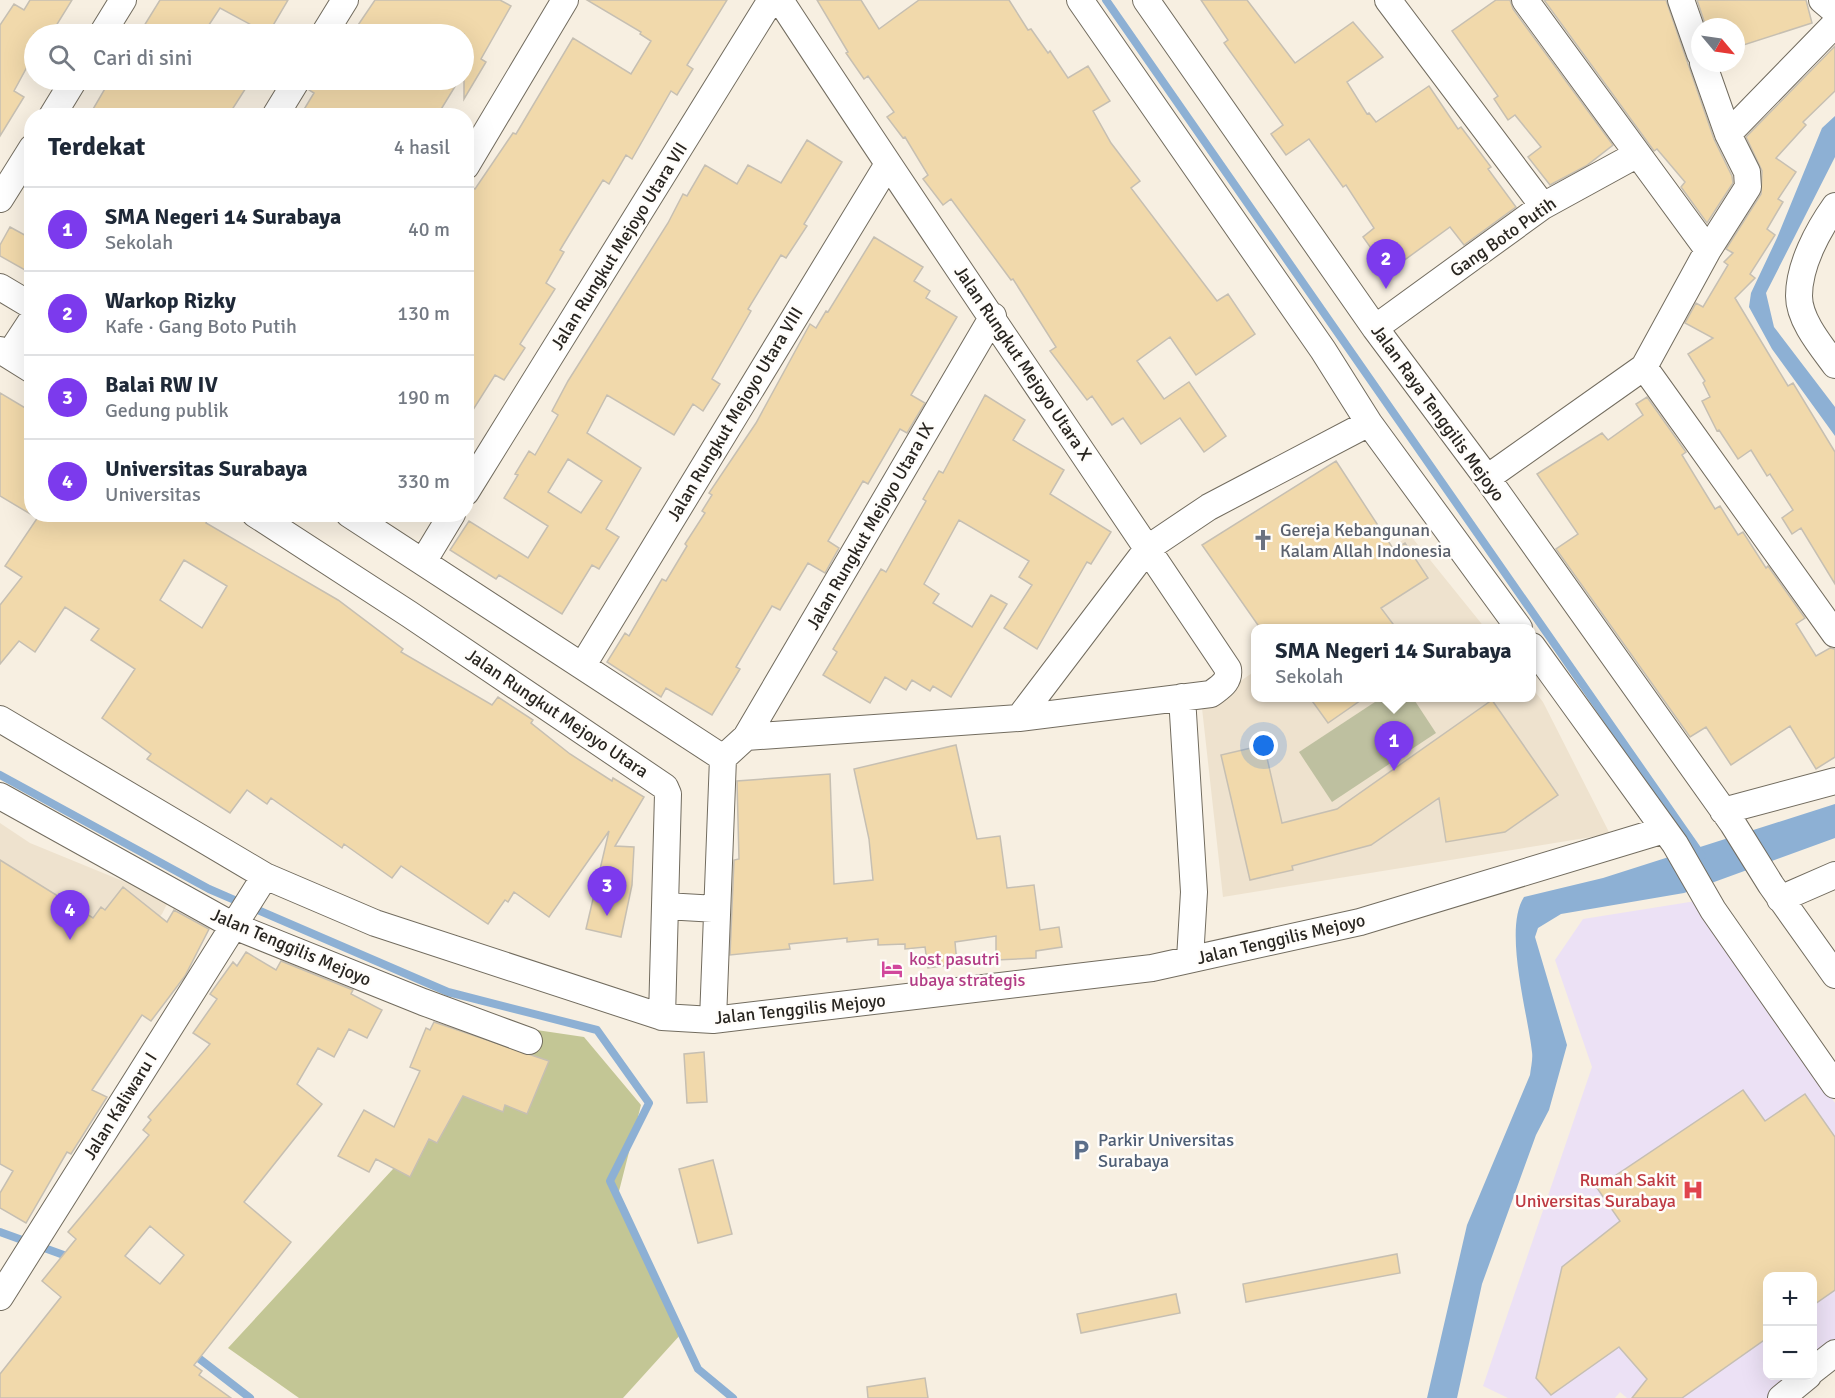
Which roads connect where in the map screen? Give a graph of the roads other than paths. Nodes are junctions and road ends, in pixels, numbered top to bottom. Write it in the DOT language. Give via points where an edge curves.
graph roads {
  1 [pos="123,0"];
  2 [pos="345,0"];
  3 [pos="565,0"];
  4 [pos="771,0"];
  5 [pos="780,0"];
  6 [pos="1080,0"];
  7 [pos="1146,0"];
  8 [pos="1525,0"];
  9 [pos="1681,0"];
  10 [pos="1822,0"];
  11 [pos="1391,1"];
  12 [pos="1835,11"];
  13 [pos="108,24"];
  14 [pos="330,24"];
  15 [pos="1835,24"];
  16 [pos="1691,28"];
  17 [pos="1706,72"];
  18 [pos="68,90"];
  19 [pos="291,90"];
  20 [pos="57,108"];
  21 [pos="280,108"];
  22 [pos="1728,134"];
  23 [pos="474,153"];
  24 [pos="1636,155"];
  25 [pos="24,161"];
  26 [pos="888,164"];
  27 [pos="0,199"];
  28 [pos="1543,206"];
  29 [pos="1835,206"];
  30 [pos="1708,250"];
  31 [pos="0,287"];
  32 [pos="24,301"];
  33 [pos="993,316"];
  34 [pos="1375,328"];
  35 [pos="24,329"];
  36 [pos="4,353"];
  37 [pos="24,365"];
  38 [pos="1835,365"];
  39 [pos="1644,367"];
  40 [pos="1369,423"];
  41 [pos="1487,478"];
  42 [pos="474,479"];
  43 [pos="267,522"];
  44 [pos="361,522"];
  45 [pos="447,522"];
  46 [pos="1148,548"];
  47 [pos="423,562"];
  48 [pos="1517,624"];
  49 [pos="1835,634"];
  50 [pos="1536,652"];
  51 [pos="583,665"];
  52 [pos="1182,697"];
  53 [pos="1019,718"];
  54 [pos="0,719"];
  55 [pos="747,737"];
  56 [pos="723,758"];
  57 [pos="1835,781"];
  58 [pos="0,796"];
  59 [pos="1728,817"];
  60 [pos="1670,837"];
  61 [pos="1835,875"];
  62 [pos="261,882"];
  63 [pos="1775,892"];
  64 [pos="665,906"];
  65 [pos="717,909"];
  66 [pos="238,921"];
  67 [pos="1190,959"];
  68 [pos="1835,975"];
  69 [pos="662,1017"];
  70 [pos="712,1020"];
  71 [pos="529,1041"];
  72 [pos="1835,1085"];
  73 [pos="0,1297"];
  74 [pos="1835,1353"];
  75 [pos="1817,1367"];
  76 [pos="1803,1380"];
  77 [pos="1781,1398"];
  1 -- 13 [label="street"];
  2 -- 14 [label="street"];
  3 -- 23 [label="street"];
  4 -- 42 [label="street, Jalan Rungkut Mejoyo Utara VII"];
  5 -- 26 [label="street, Jalan Rungkut Mejoyo Utara X"];
  6 -- 40 [label="street" via="1316,340"];
  7 -- 34 [label="street, Jalan Raya Tenggilis Mejoyo"];
  8 -- 24 [label="street"];
  9 -- 16 [label="street"];
  10 -- 12 [label="street"];
  11 -- 28 [label="street"];
  15 -- 22 [label="street"];
  17 -- 22 [label="street"];
  18 -- 20 [label="street"];
  19 -- 21 [label="street"];
  22 -- 30 [label="street" via="1747,172 1748,187"];
  24 -- 28 [label="street, Gang Boto Putih"];
  24 -- 30 [label="street"];
  25 -- 27 [label="street"];
  26 -- 33 [label="street, Jalan Rungkut Mejoyo Utara X"];
  26 -- 51 [label="street, Jalan Rungkut Mejoyo Utara VIII"];
  28 -- 34 [label="street, Gang Boto Putih"];
  29 -- 38 [label="street" via="1817,235 1799,297 1814,334"];
  30 -- 39 [label="street"];
  31 -- 32 [label="street"];
  33 -- 46 [label="street, Jalan Rungkut Mejoyo Utara X"];
  33 -- 55 [label="street, Jalan Rungkut Mejoyo Utara IX"];
  34 -- 41 [label="street, Jalan Raya Tenggilis Mejoyo"];
  35 -- 36 [label="street"];
  36 -- 37 [label="street"];
  39 -- 41 [label="street"];
  39 -- 49 [label="street"];
  40 -- 46 [label="street" via="1209,507"];
  40 -- 48 [label="street"];
  41 -- 59 [label="street, Jalan Raya Tenggilis Mejoyo"];
  43 -- 64 [label="street, Jalan Rungkut Mejoyo Utara" via="658,780 668,794"];
  44 -- 47 [label="street"];
  45 -- 47 [label="street"];
  46 -- 52 [label="street, Jalan Rungkut Mejoyo Utara X" via="1228,669 1228,679 1211,694"];
  46 -- 53 [label="street"];
  47 -- 51 [label="street"];
  50 -- 60 [label="street"];
  51 -- 56 [label="street"];
  52 -- 53 [label="street"];
  52 -- 67 [label="street" via="1194,892"];
  53 -- 55 [label="street"];
  54 -- 62 [label="street, Jalan Tenggilis Mejoyo"];
  55 -- 56 [label="street"];
  56 -- 65 [label="street"];
  57 -- 59 [label="street"];
  58 -- 66 [label="street, Jalan Tenggilis Mejoyo"];
  59 -- 63 [label="street, Jalan Raya Tenggilis Mejoyo"];
  60 -- 67 [label="street, Jalan Tenggilis Mejoyo" via="1360,922"];
  60 -- 72 [label="street" via="1713,910"];
  61 -- 63 [label="street"];
  62 -- 66 [label="street, Jalan Tenggilis Mejoyo"];
  62 -- 69 [label="street, Jalan Tenggilis Mejoyo"];
  63 -- 68 [label="street, Jalan Raya Tenggilis Mejoyo"];
  64 -- 65 [label="street"];
  64 -- 69 [label="street, Jalan Rungkut Mejoyo Utara"];
  65 -- 70 [label="street"];
  66 -- 71 [label="street, Jalan Tenggilis Mejoyo" via="423,1002"];
  66 -- 73 [label="street, Jalan Kaliwaru I"];
  67 -- 70 [label="street, Jalan Tenggilis Mejoyo" via="1152,968"];
  69 -- 70 [label="street, Jalan Tenggilis Mejoyo"];
  74 -- 75 [label="street"];
  76 -- 77 [label="street"];
}
